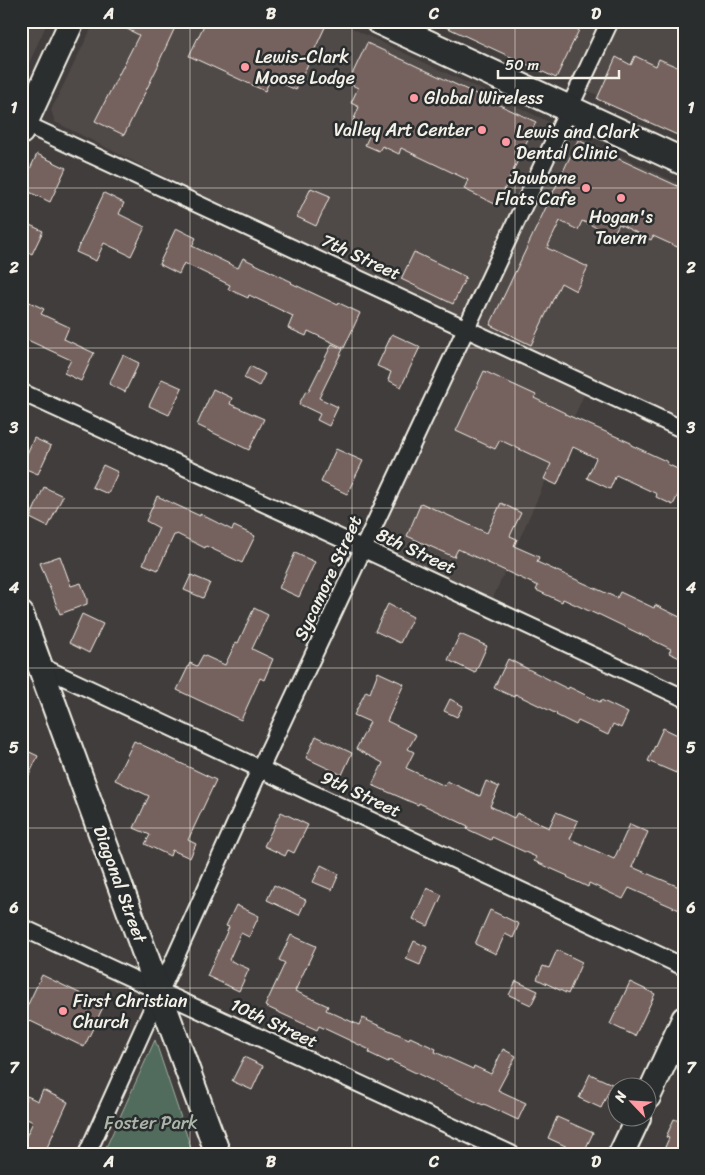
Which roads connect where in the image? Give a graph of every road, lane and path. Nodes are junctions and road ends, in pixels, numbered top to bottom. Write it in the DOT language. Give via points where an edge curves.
graph roads {
  1 [pos="72,21"];
  2 [pos="380,21"];
  3 [pos="610,21"];
  4 [pos="569,108"];
  5 [pos="22,126"];
  6 [pos="684,162"];
  7 [pos="467,329"];
  8 [pos="21,392"];
  9 [pos="684,430"];
  10 [pos="364,549"];
  11 [pos="21,614"];
  12 [pos="31,662"];
  13 [pos="684,698"];
  14 [pos="260,769"];
  15 [pos="21,927"];
  16 [pos="684,967"];
  17 [pos="160,992"];
  18 [pos="684,1019"];
  19 [pos="657,1078"];
  20 [pos="633,1128"];
  21 [pos="87,1154"];
  22 [pos="218,1154"];
  23 [pos="510,1154"];
  24 [pos="621,1154"];
  1 -- 5 [label="main road"];
  2 -- 4 [label="main road"];
  3 -- 4 [label="street, Sycamore Street"];
  4 -- 6 [label="main road"];
  4 -- 7 [label="street, Sycamore Street"];
  5 -- 7 [label="street, 7th Street"];
  7 -- 9 [label="street, 7th Street"];
  7 -- 10 [label="street, Sycamore Street"];
  8 -- 10 [label="street, 8th Street"];
  10 -- 13 [label="street, 8th Street"];
  10 -- 14 [label="street, Sycamore Street"];
  11 -- 12 [label="main road, Diagonal Street"];
  12 -- 14 [label="street, 9th Street"];
  12 -- 17 [label="main road, Diagonal Street"];
  14 -- 16 [label="street, 9th Street"];
  14 -- 17 [label="street, Sycamore Street"];
  15 -- 17 [label="street, 10th Street"];
  17 -- 21 [label="street, Sycamore Street"];
  17 -- 22 [label="main road, Diagonal Street"];
  17 -- 23 [label="street, 10th Street"];
  18 -- 19 [label="main road"];
  20 -- 24 [label="main road"];
}
